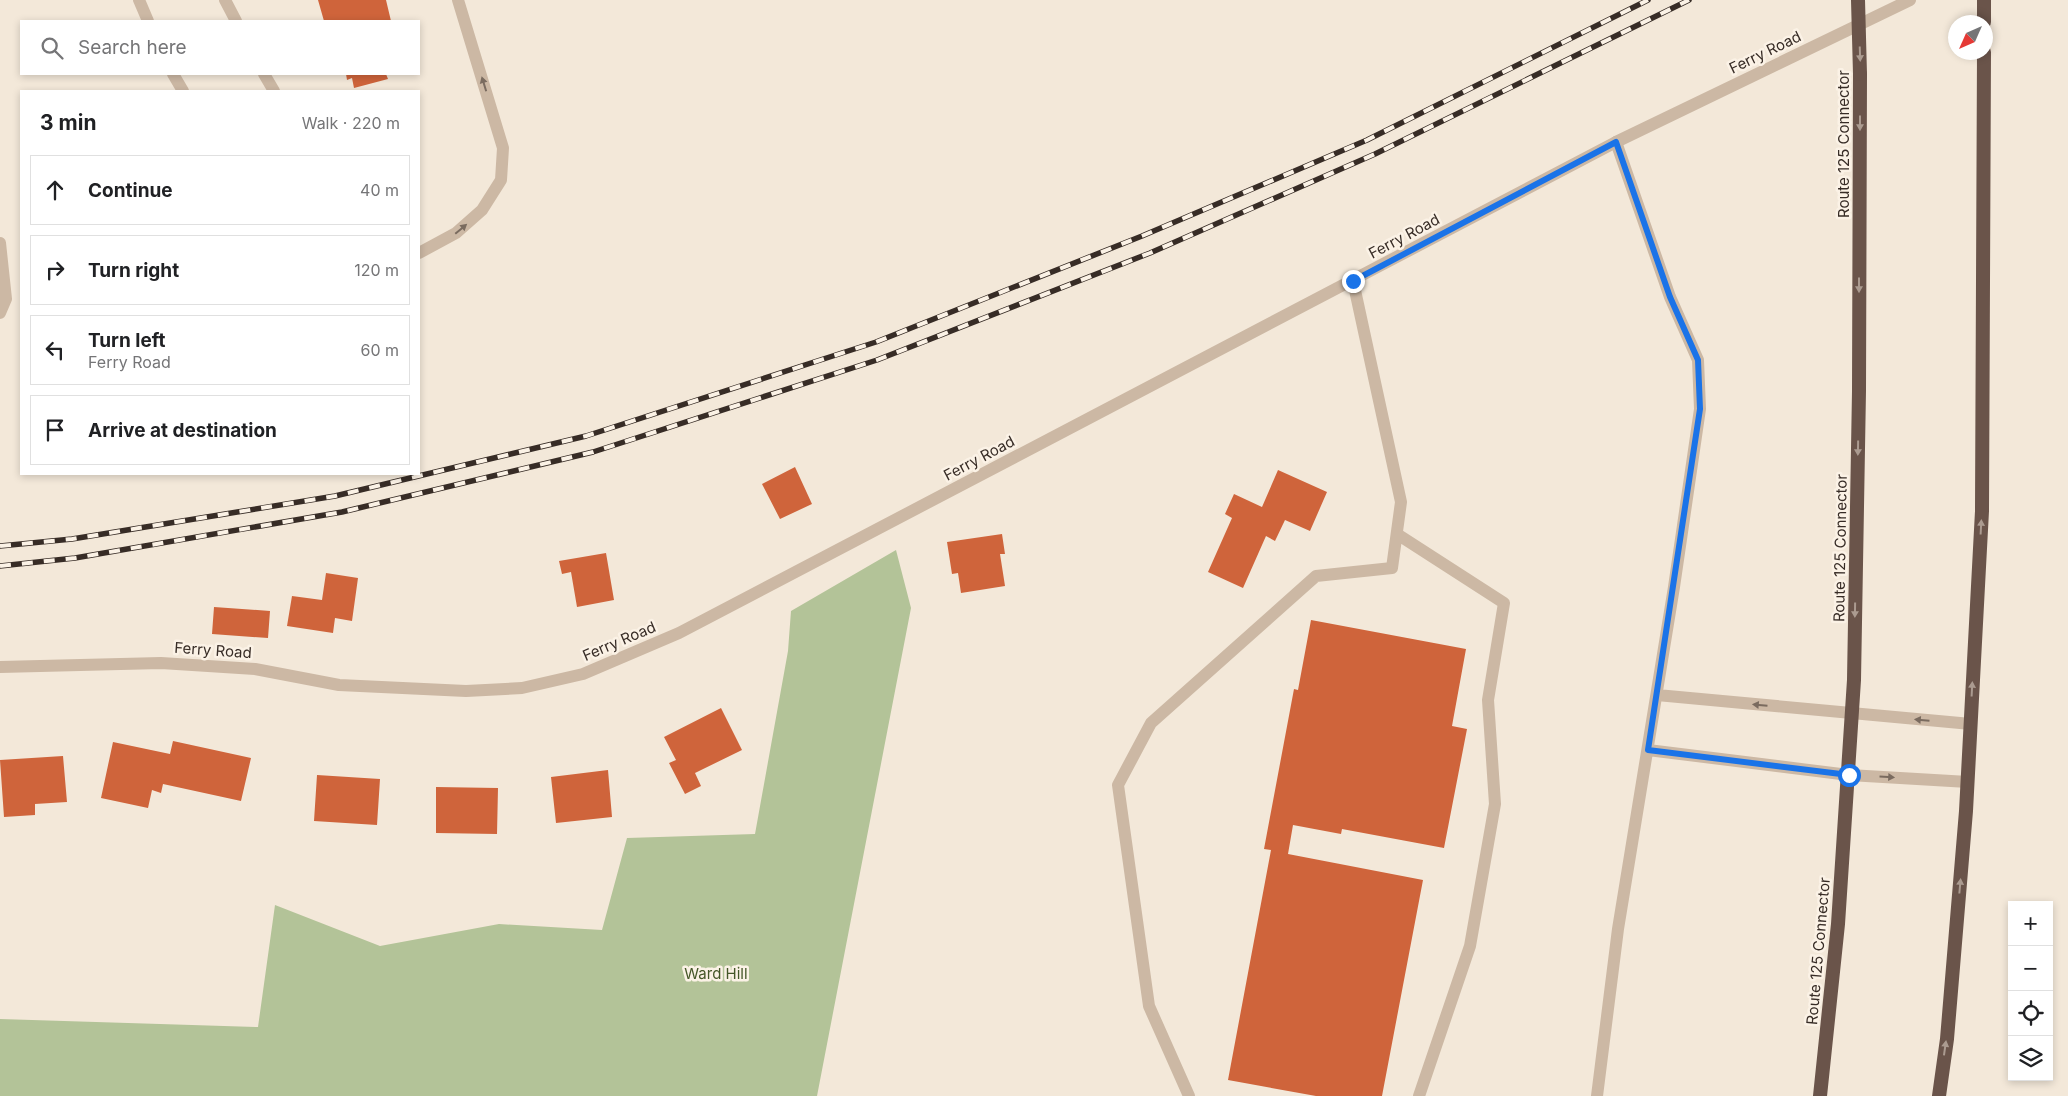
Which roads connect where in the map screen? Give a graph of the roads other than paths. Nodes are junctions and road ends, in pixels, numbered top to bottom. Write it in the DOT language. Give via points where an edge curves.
graph roads {
  1 [pos="139,0"];
  2 [pos="224,0"];
  3 [pos="458,0"];
  4 [pos="1858,0"];
  5 [pos="1910,0"];
  6 [pos="1984,0"];
  7 [pos="1984,15"];
  8 [pos="148,20"];
  9 [pos="235,20"];
  10 [pos="1984,60"];
  11 [pos="174,75"];
  12 [pos="265,75"];
  13 [pos="182,90"];
  14 [pos="273,90"];
  15 [pos="1616,142"];
  16 [pos="0,244"];
  17 [pos="420,253"];
  18 [pos="1353,281"];
  19 [pos="0,313"];
  20 [pos="1397,534"];
  21 [pos="0,667"];
  22 [pos="1657,695"];
  23 [pos="1852,714"];
  24 [pos="1971,724"];
  25 [pos="1648,750"];
  26 [pos="1849,775"];
  27 [pos="1968,782"];
  28 [pos="1189,1096"];
  29 [pos="1419,1096"];
  30 [pos="1597,1096"];
  31 [pos="1820,1096"];
  32 [pos="1939,1096"];
  1 -- 8 [label="street"];
  2 -- 9 [label="street"];
  17 -- 3 [label="street, one-way" via="456,233 482,210 501,180 503,148"];
  4 -- 23 [label="highway, Route 125 Connector, one-way, bridge" via="1859,391"];
  5 -- 15 [label="street, Ferry Road"];
  6 -- 7 [label="highway"];
  24 -- 10 [label="highway, one-way" via="1982,511"];
  11 -- 13 [label="street"];
  12 -- 14 [label="street"];
  15 -- 18 [label="street, Ferry Road"];
  15 -- 22 [label="street" via="1670,297 1698,360 1700,409"];
  16 -- 19 [label="street" via="6,300"];
  18 -- 20 [label="street" via="1401,502"];
  18 -- 21 [label="street, Ferry Road" via="679,633 583,674 522,688 466,691 339,685 254,669 161,663"];
  20 -- 28 [label="street" via="1392,568 1316,576 1151,723 1118,785 1149,1006"];
  20 -- 29 [label="street" via="1504,603 1488,700 1494,804 1470,946"];
  23 -- 22 [label="street, one-way"];
  22 -- 25 [label="street"];
  24 -- 23 [label="street, one-way"];
  23 -- 26 [label="highway, Route 125 Connector"];
  24 -- 27 [label="highway"];
  25 -- 26 [label="street"];
  25 -- 30 [label="street" via="1618,930"];
  26 -- 27 [label="street, one-way"];
  26 -- 31 [label="highway, Route 125 Connector"];
  32 -- 27 [label="highway, one-way" via="1947,1039"];
}
